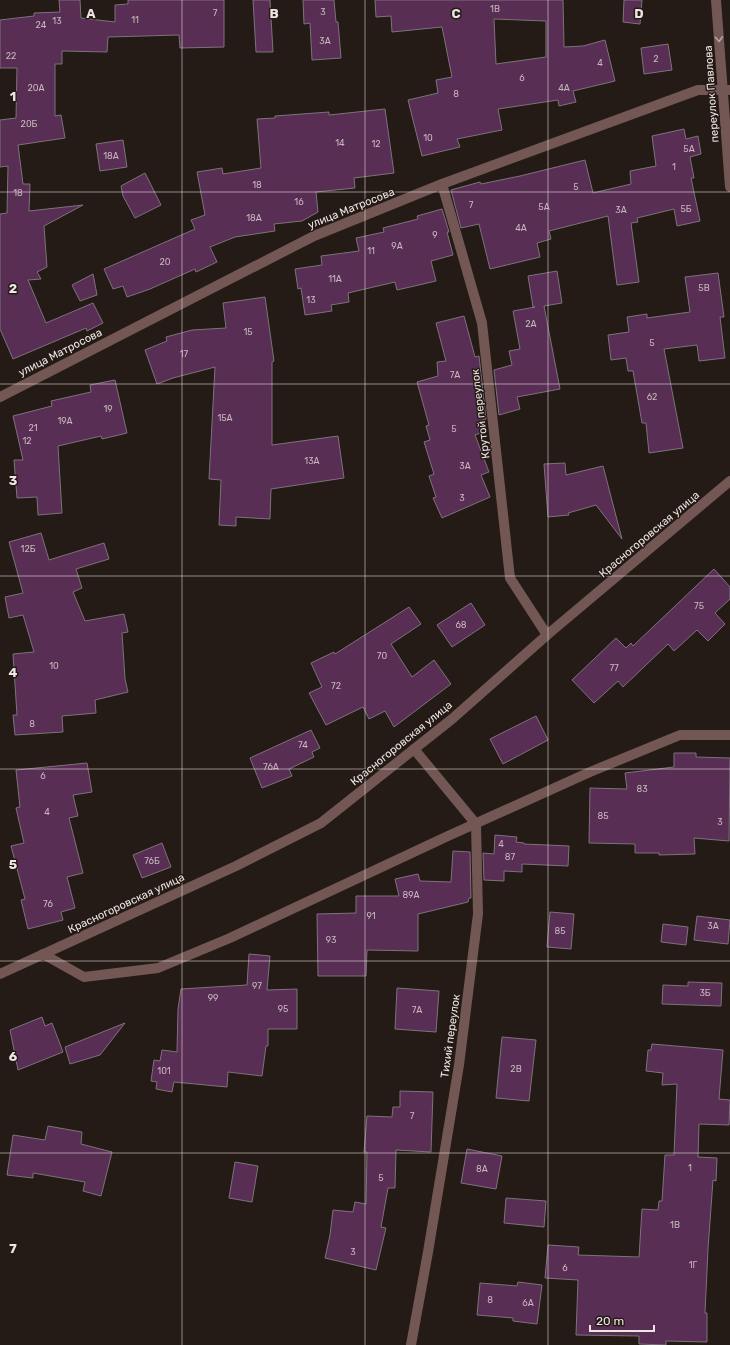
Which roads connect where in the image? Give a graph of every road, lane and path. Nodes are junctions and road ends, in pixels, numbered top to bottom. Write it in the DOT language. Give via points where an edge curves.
graph roads {
  1 [pos="716,0"];
  2 [pos="726,91"];
  3 [pos="442,184"];
  4 [pos="730,187"];
  5 [pos="0,397"];
  6 [pos="730,482"];
  7 [pos="547,635"];
  8 [pos="730,735"];
  9 [pos="414,749"];
  10 [pos="476,824"];
  11 [pos="43,954"];
  12 [pos="0,974"];
  13 [pos="411,1345"];
  1 -- 2 [label="street, переулок Павлова, one-way"];
  2 -- 3 [label="street, улица Матросова" via="698,90"];
  2 -- 4 [label="street, переулок Павлова"];
  3 -- 5 [label="street, улица Матросова" via="314,236"];
  3 -- 7 [label="street, Крутой переулок" via="482,323 510,578"];
  6 -- 7 [label="street, Красногоровская улица"];
  7 -- 9 [label="street, Красногоровская улица"];
  8 -- 10 [label="street" via="680,735 590,772"];
  9 -- 10 [label="street"];
  9 -- 11 [label="street, Красногоровская улица" via="321,823 236,866"];
  10 -- 11 [label="street" via="230,938 158,968 84,976"];
  10 -- 13 [label="street, Тихий переулок" via="478,914 459,1065"];
  11 -- 12 [label="street, Красногоровская улица"];
}
